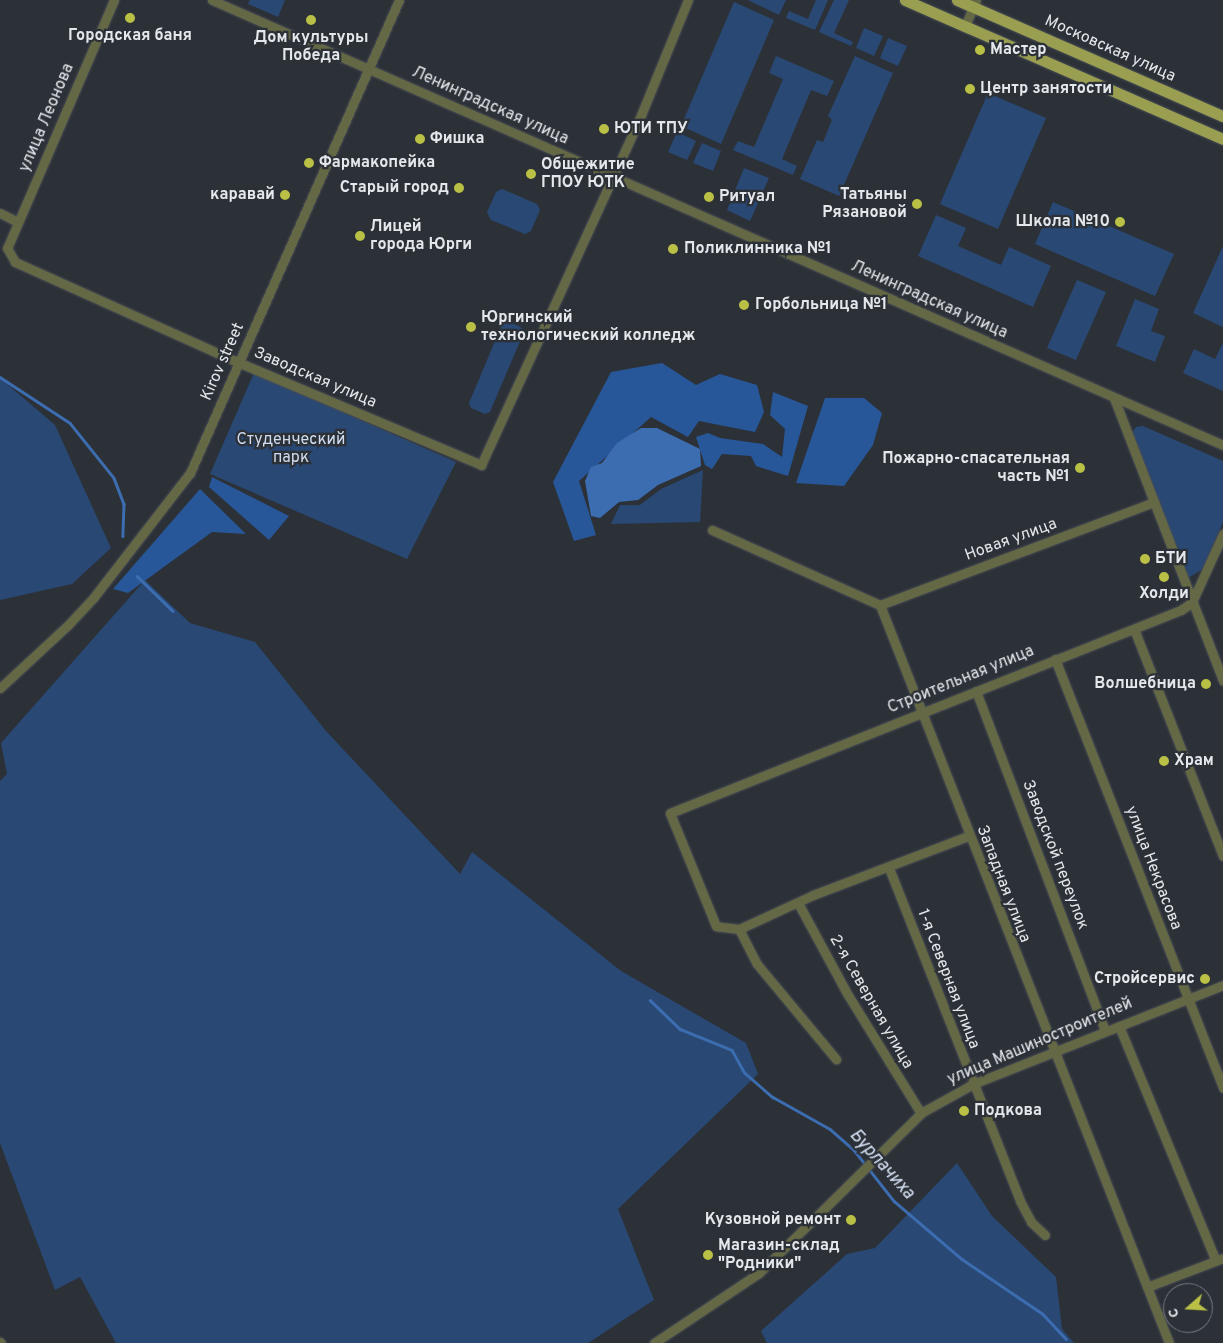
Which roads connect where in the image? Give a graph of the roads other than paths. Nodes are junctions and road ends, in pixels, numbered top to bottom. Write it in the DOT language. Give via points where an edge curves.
graph roads {
  1 [pos="114,0"];
  2 [pos="212,0"];
  3 [pos="398,0"];
  4 [pos="688,0"];
  5 [pos="905,0"];
  6 [pos="957,0"];
  7 [pos="974,4"];
  8 [pos="964,26"];
  9 [pos="368,69"];
  10 [pos="1223,116"];
  11 [pos="1223,138"];
  12 [pos="612,177"];
  13 [pos="0,213"];
  14 [pos="18,222"];
  15 [pos="7,248"];
  16 [pos="240,363"];
  17 [pos="1114,398"];
  18 [pos="1223,445"];
  19 [pos="1154,502"];
  20 [pos="712,530"];
  21 [pos="1223,534"];
  22 [pos="1192,602"];
  23 [pos="880,605"];
  24 [pos="1134,629"];
  25 [pos="1055,659"];
  26 [pos="1223,681"];
  27 [pos="0,688"];
  28 [pos="976,691"];
  29 [pos="921,712"];
  30 [pos="968,836"];
  31 [pos="1223,856"];
  32 [pos="889,868"];
  33 [pos="798,904"];
  34 [pos="740,929"];
  35 [pos="1223,984"];
  36 [pos="1187,997"];
  37 [pos="1118,1026"];
  38 [pos="1105,1031"];
  39 [pos="1053,1052"];
  40 [pos="836,1059"];
  41 [pos="973,1084"];
  42 [pos="1223,1088"];
  43 [pos="921,1113"];
  44 [pos="1045,1235"];
  45 [pos="1220,1260"];
  46 [pos="1147,1287"];
  47 [pos="654,1343"];
  48 [pos="1169,1343"];
  1 -- 14 [label="street, улица Леонова"];
  2 -- 9 [label="street, Ленинградская улица"];
  3 -- 9 [label="street, Kirov street"];
  4 -- 12 [label="street"];
  5 -- 8 [label="main road"];
  6 -- 7 [label="main road, Московская улица"];
  7 -- 8 [label="street"];
  7 -- 10 [label="main road, Московская улица"];
  8 -- 11 [label="main road"];
  9 -- 12 [label="street, Ленинградская улица"];
  9 -- 16 [label="street, Kirov street"];
  12 -- 16 [label="street, Заводская улица" via="481,465"];
  12 -- 17 [label="street, Ленинградская улица"];
  13 -- 14 [label="street"];
  14 -- 15 [label="street, улица Леонова"];
  15 -- 16 [label="street, Заводская улица" via="15,262"];
  16 -- 27 [label="street, Kirov street" via="185,480 94,597"];
  17 -- 18 [label="street, Ленинградская улица"];
  17 -- 19 [label="street"];
  19 -- 22 [label="street"];
  19 -- 23 [label="street, Новая улица"];
  20 -- 23 [label="street"];
  21 -- 22 [label="street"];
  22 -- 24 [label="street, Строительная улица" via="1181,610"];
  22 -- 26 [label="street"];
  23 -- 29 [label="street, Западная улица"];
  24 -- 25 [label="street, Строительная улица"];
  24 -- 31 [label="street"];
  25 -- 28 [label="street, Строительная улица"];
  25 -- 36 [label="street, улица Некрасова"];
  28 -- 29 [label="street, Строительная улица"];
  28 -- 38 [label="street, Заводской переулок"];
  29 -- 30 [label="street, Западная улица"];
  29 -- 34 [label="street, Строительная улица" via="670,812 716,926"];
  30 -- 32 [label="street"];
  30 -- 39 [label="street, Западная улица"];
  32 -- 33 [label="street"];
  32 -- 41 [label="street, 1-я Северная улица"];
  33 -- 34 [label="street"];
  33 -- 43 [label="street, 2-я Северная улица" via="848,995"];
  34 -- 40 [label="street" via="763,971"];
  35 -- 36 [label="street, улица Машиностроителей"];
  36 -- 37 [label="street, улица Машиностроителей"];
  36 -- 42 [label="street, улица Некрасова"];
  37 -- 38 [label="street, улица Машиностроителей"];
  37 -- 45 [label="street"];
  38 -- 39 [label="street, улица Машиностроителей"];
  39 -- 41 [label="street, улица Машиностроителей"];
  39 -- 46 [label="street, Западная улица"];
  41 -- 43 [label="street, улица Машиностроителей"];
  41 -- 44 [label="street, 1-я Северная улица" via="1020,1201 1031,1222"];
  43 -- 47 [label="street, улица Машиностроителей" via="759,1273"];
  45 -- 46 [label="street"];
  46 -- 48 [label="street, Западная улица"];
}
